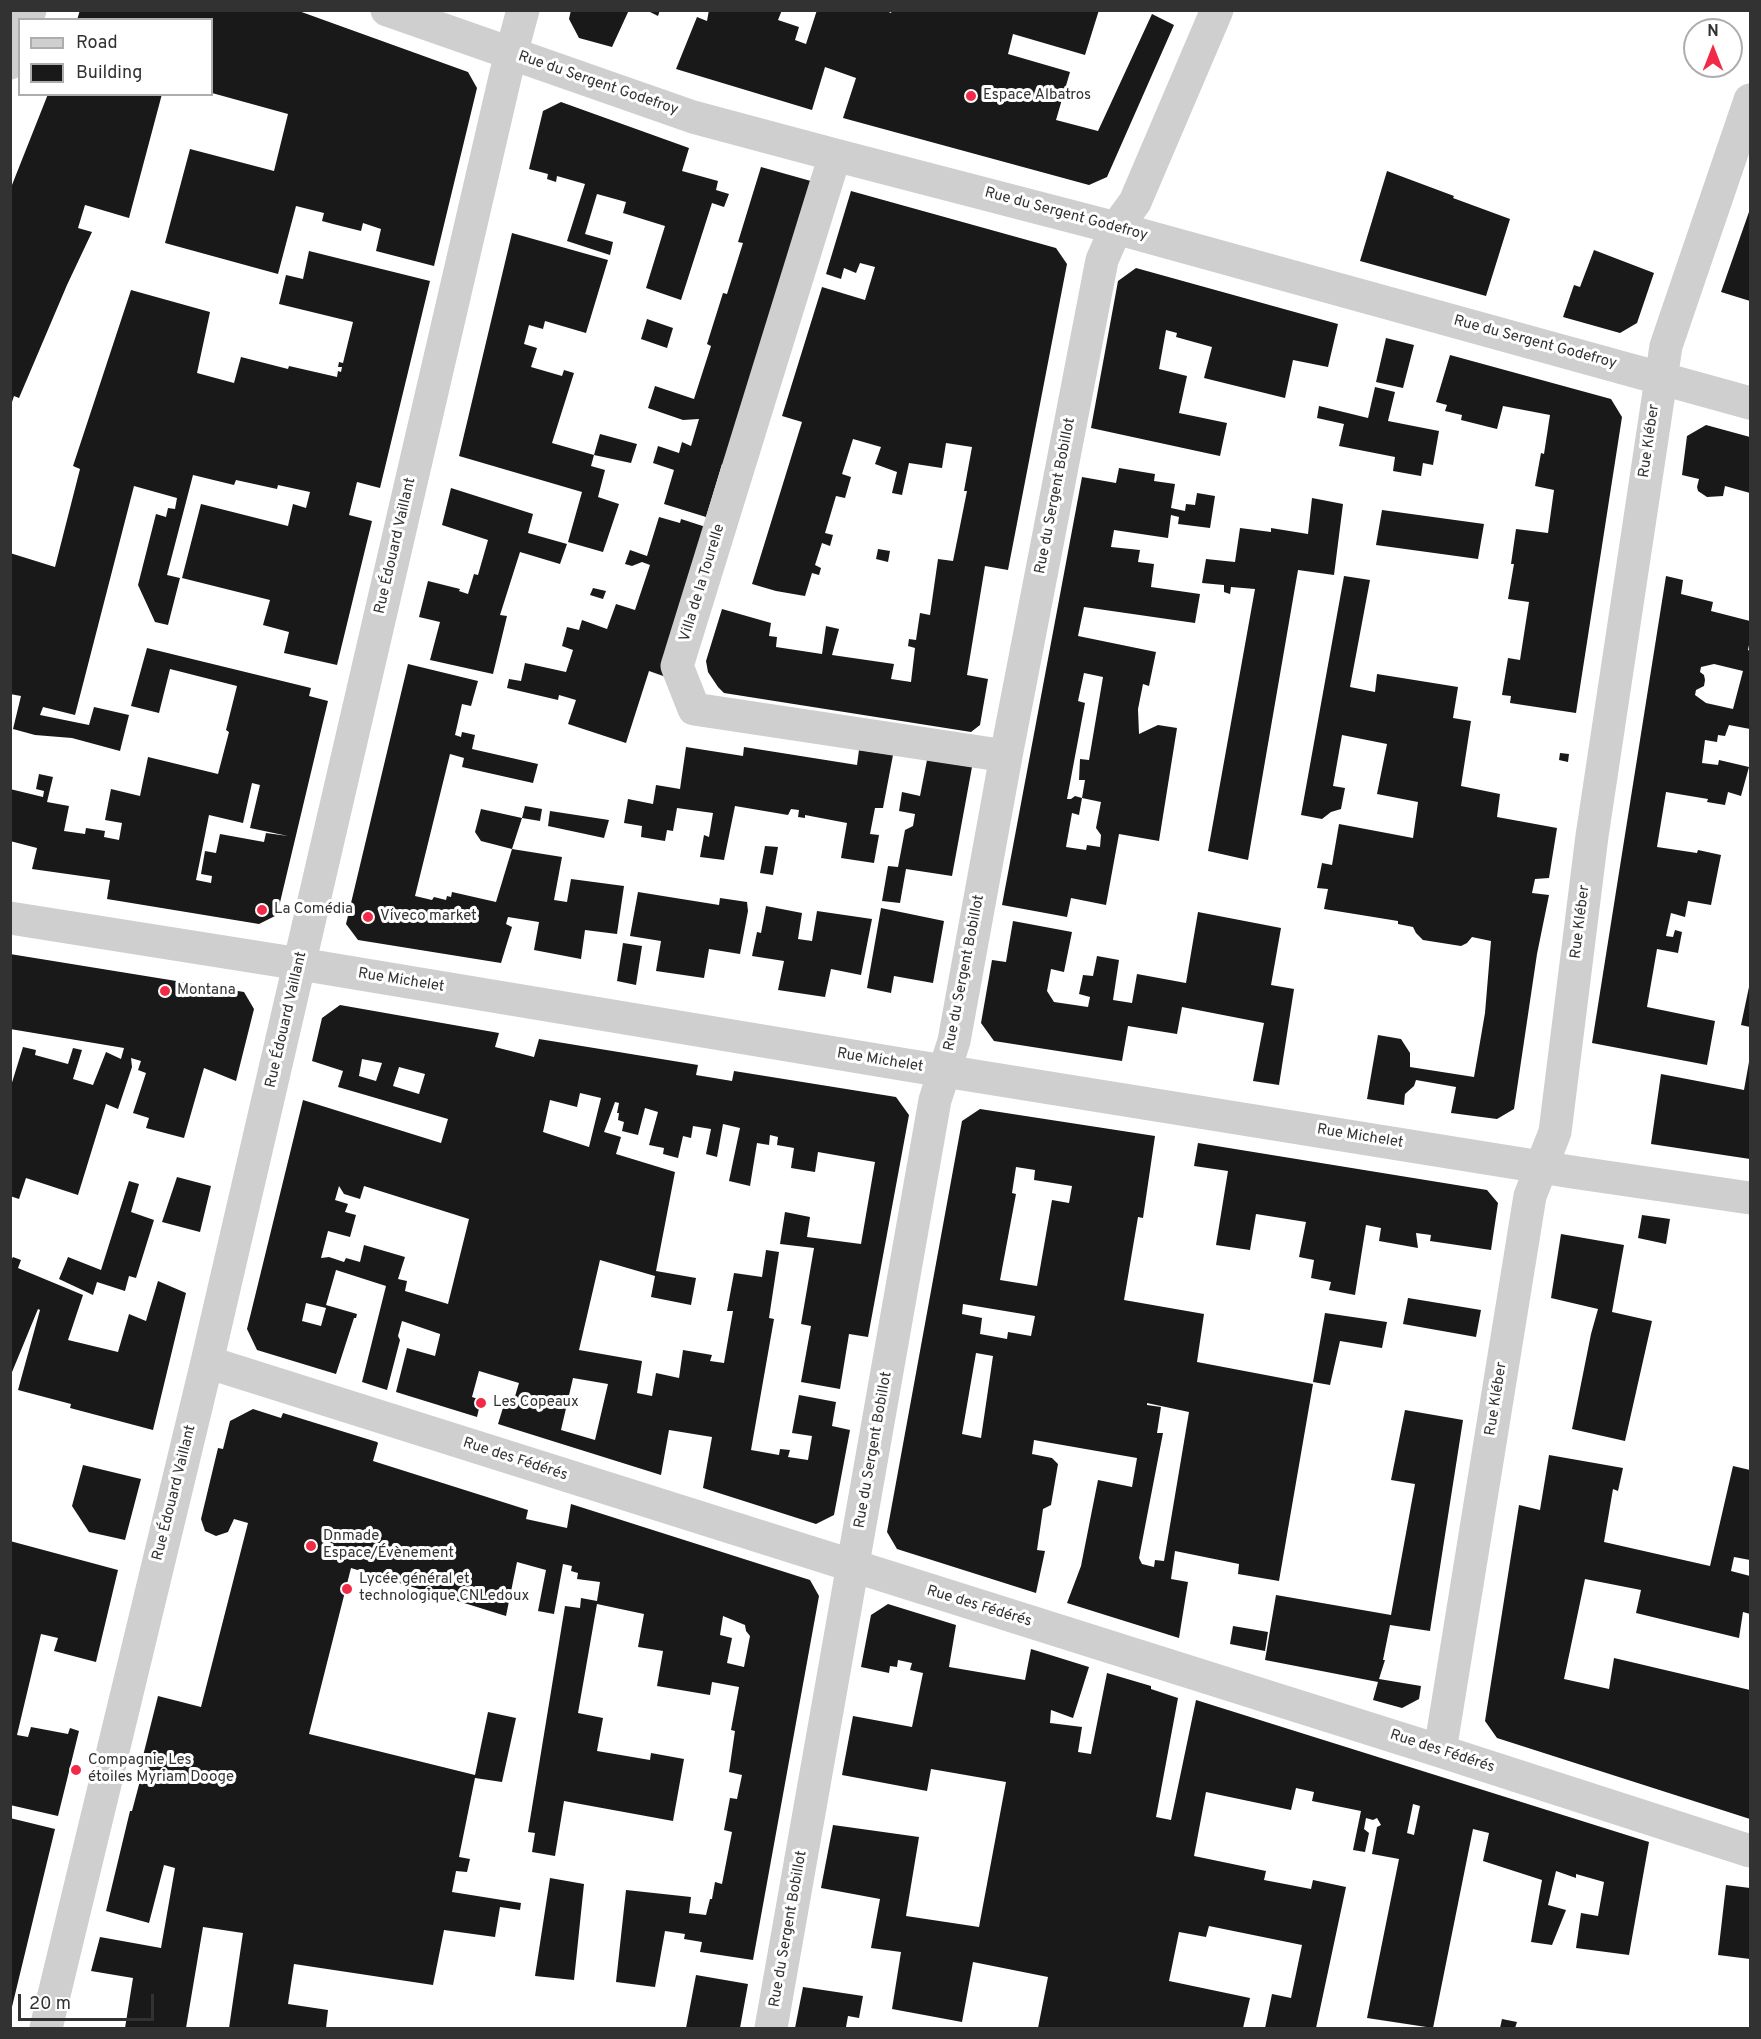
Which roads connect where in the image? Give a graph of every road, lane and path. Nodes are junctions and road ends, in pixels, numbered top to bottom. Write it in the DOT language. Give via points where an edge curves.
graph roads {
  1 [pos="387,10"];
  2 [pos="523,10"];
  3 [pos="1217,10"];
  4 [pos="18,44"];
  5 [pos="510,54"];
  6 [pos="10,63"];
  7 [pos="1750,100"];
  8 [pos="835,155"];
  9 [pos="1116,228"];
  10 [pos="1660,378"];
  11 [pos="1750,403"];
  12 [pos="1006,756"];
  13 [pos="10,918"];
  14 [pos="300,964"];
  15 [pos="943,1071"];
  16 [pos="1540,1167"];
  17 [pos="1750,1198"];
  18 [pos="207,1362"];
  19 [pos="853,1568"];
  20 [pos="1440,1751"];
  21 [pos="1750,1851"];
  22 [pos="46,2028"];
  23 [pos="771,2028"];
  1 -- 5 [label="street, Rue du Sergent Godefroy"];
  2 -- 5 [label="street, Rue Édouard Vaillant"];
  3 -- 9 [label="street, Rue du Sergent Bobillot" via="1134,202"];
  4 -- 6 [label="street"];
  5 -- 8 [label="street, Rue du Sergent Godefroy" via="693,117"];
  5 -- 14 [label="street, Rue Édouard Vaillant"];
  7 -- 10 [label="street, Rue Kléber" via="1666,346"];
  8 -- 9 [label="street, Rue du Sergent Godefroy"];
  8 -- 12 [label="street, Villa de la Tourelle" via="677,666 694,709"];
  9 -- 10 [label="street, Rue du Sergent Godefroy"];
  9 -- 12 [label="street, Rue du Sergent Bobillot" via="1102,260"];
  10 -- 11 [label="street, Rue du Sergent Godefroy"];
  10 -- 16 [label="street, Rue Kléber" via="1592,836 1555,1132"];
  12 -- 15 [label="street, Rue du Sergent Bobillot" via="954,1041"];
  13 -- 14 [label="street, Rue Michelet"];
  14 -- 15 [label="street, Rue Michelet"];
  14 -- 18 [label="street, Rue Édouard Vaillant"];
  15 -- 16 [label="street, Rue Michelet"];
  15 -- 19 [label="street, Rue du Sergent Bobillot"];
  16 -- 17 [label="street, Rue Michelet"];
  16 -- 20 [label="street, Rue Kléber" via="1530,1196"];
  18 -- 19 [label="street, Rue des Fédérés"];
  18 -- 22 [label="street, Rue Édouard Vaillant"];
  19 -- 20 [label="street, Rue des Fédérés"];
  19 -- 23 [label="street, Rue du Sergent Bobillot"];
  20 -- 21 [label="street, Rue des Fédérés"];
}
